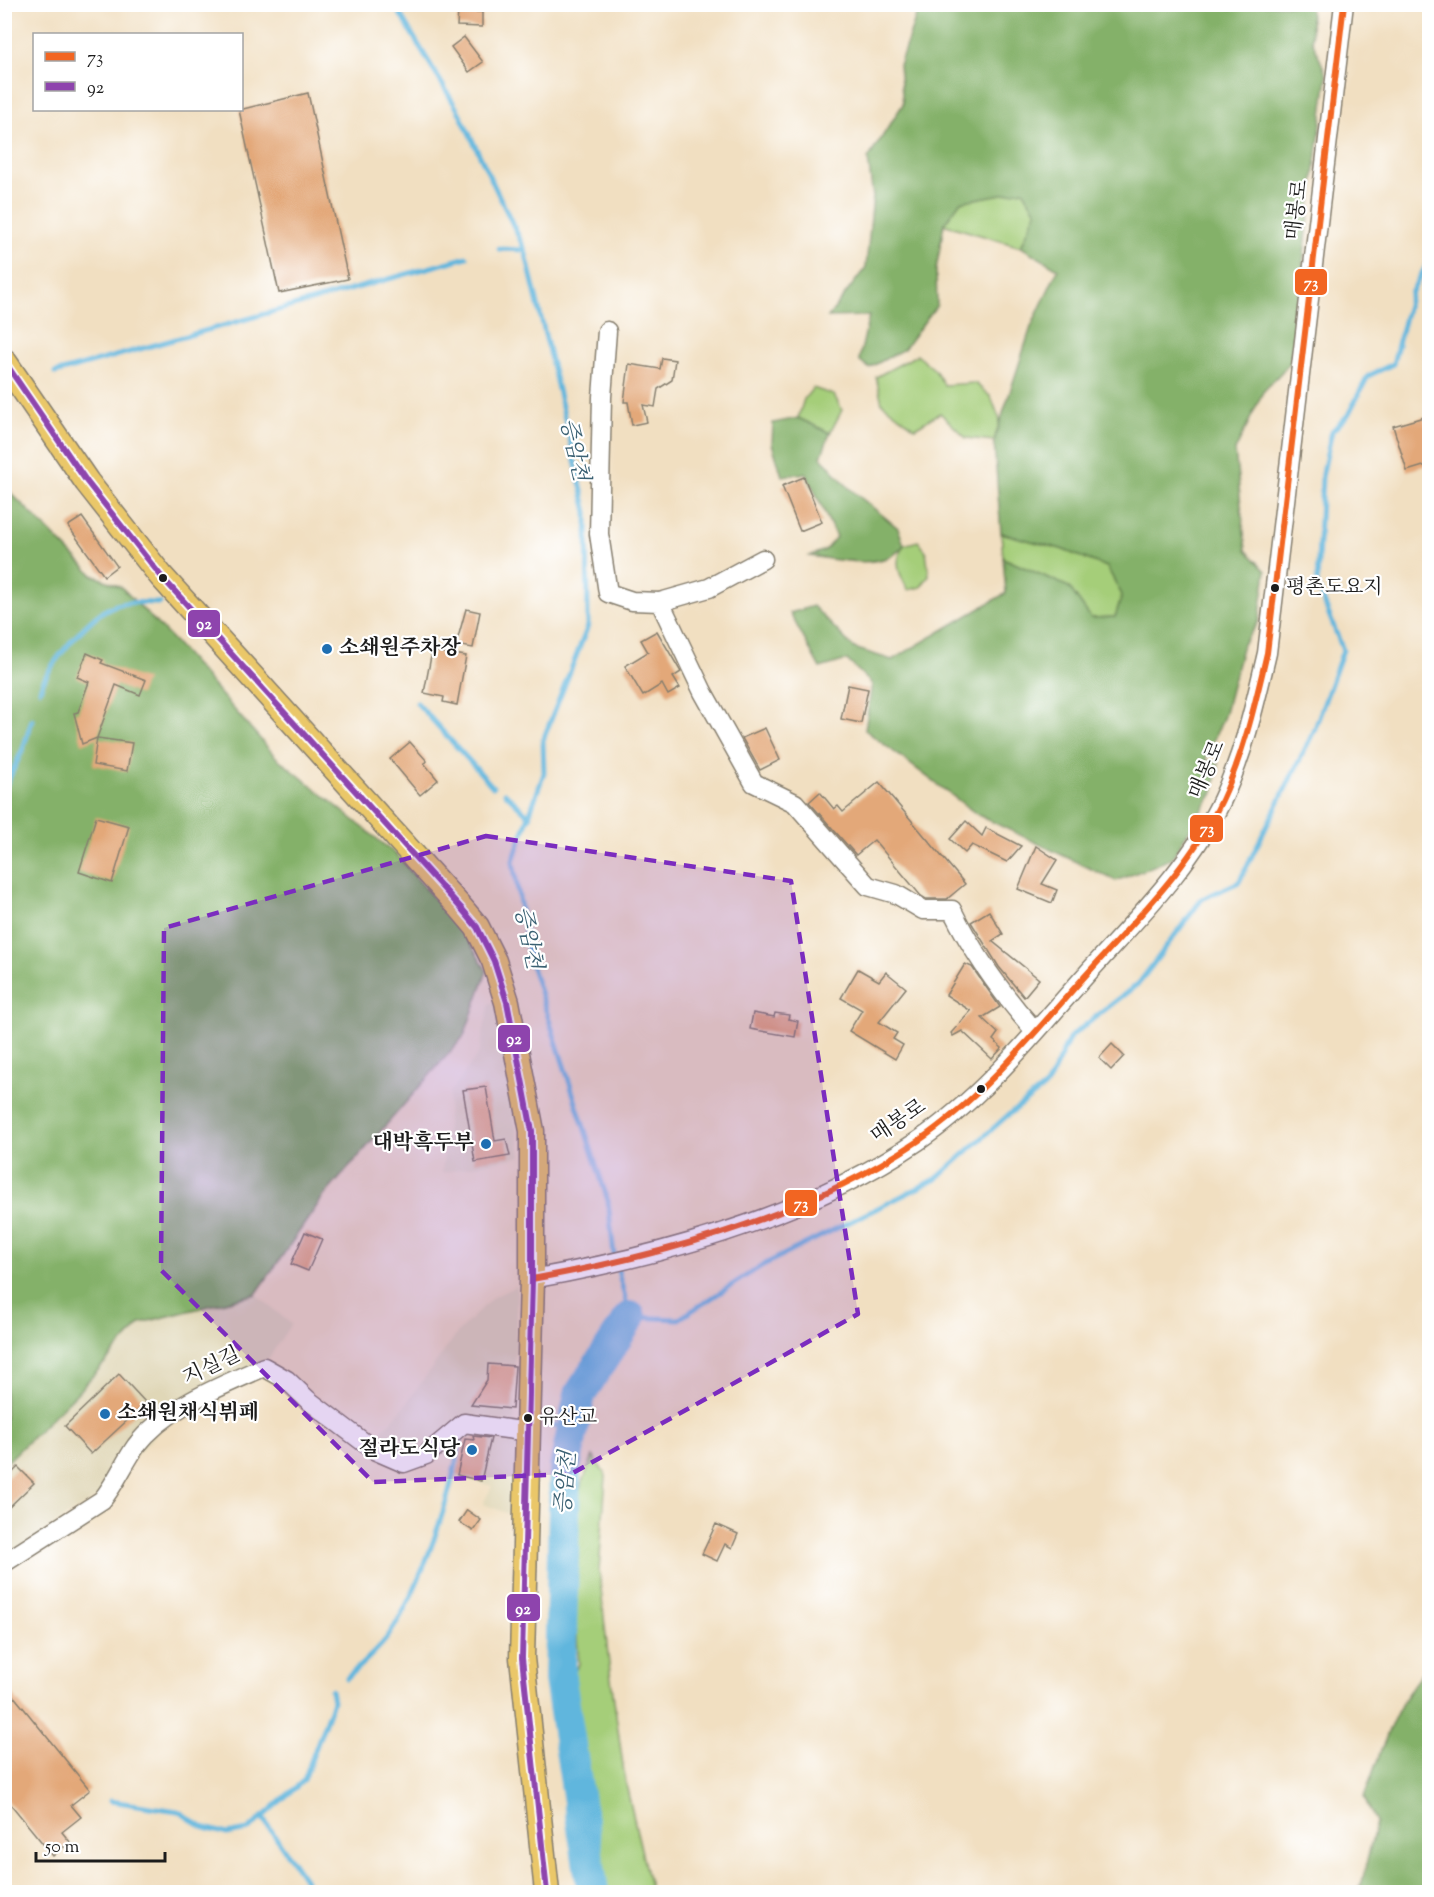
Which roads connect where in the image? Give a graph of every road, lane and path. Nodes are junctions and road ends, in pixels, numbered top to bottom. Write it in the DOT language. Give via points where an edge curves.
graph roads {
  1 [pos="1344,4"];
  2 [pos="607,331"];
  3 [pos="4,361"];
  4 [pos="763,559"];
  5 [pos="660,602"];
  6 [pos="1035,1031"];
  7 [pos="532,1279"];
  8 [pos="529,1432"];
  9 [pos="4,1563"];
  10 [pos="547,1893"];
  1 -- 6 [label="street, 매봉로" via="1267,653 1248,730 1221,802 1181,867"];
  2 -- 5 [label="street" via="599,534 608,593 632,601"];
  3 -- 7 [label="main road" via="87,482 160,576 477,927 494,961 507,1002 532,1131"];
  4 -- 5 [label="street" via="709,588"];
  5 -- 6 [label="street" via="702,692 754,783 795,803 868,886 896,894 923,910 952,910 968,943 1006,1000"];
  6 -- 7 [label="street, 매봉로" via="975,1094 919,1141 808,1202 651,1252"];
  7 -- 8 [label="main road"];
  8 -- 9 [label="street, 지실길" via="464,1423 426,1455 404,1463 374,1450 287,1380 264,1367 199,1396 153,1428 102,1500"];
  8 -- 10 [label="main road" via="522,1658"];
}
